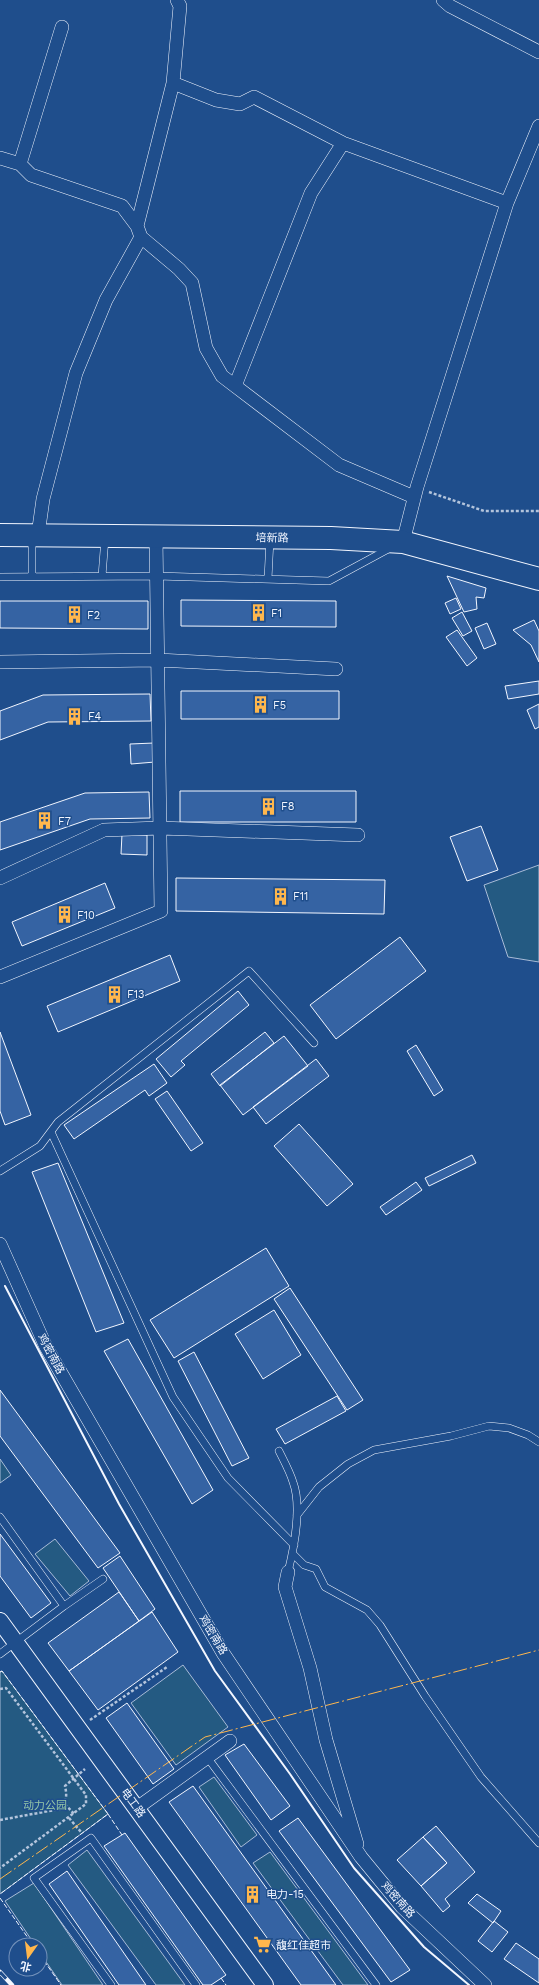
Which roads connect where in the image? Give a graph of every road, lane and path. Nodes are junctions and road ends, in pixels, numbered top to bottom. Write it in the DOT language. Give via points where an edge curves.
graph roads {
  1 [pos="177,0"];
  2 [pos="443,0"];
  3 [pos="62,26"];
  4 [pos="539,52"];
  5 [pos="173,83"];
  6 [pos="539,126"];
  7 [pos="343,143"];
  8 [pos="0,158"];
  9 [pos="20,164"];
  10 [pos="507,203"];
  11 [pos="139,231"];
  12 [pos="235,386"];
  13 [pos="415,492"];
  14 [pos="539,511"];
  15 [pos="0,535"];
  16 [pos="35,535"];
  17 [pos="105,536"];
  18 [pos="156,536"];
  19 [pos="270,538"];
  20 [pos="403,542"];
  21 [pos="102,576"];
  22 [pos="157,576"];
  23 [pos="0,577"];
  24 [pos="32,577"];
  25 [pos="268,579"];
  26 [pos="539,579"];
  27 [pos="158,660"];
  28 [pos="0,662"];
  29 [pos="336,669"];
  30 [pos="160,828"];
  31 [pos="358,835"];
  32 [pos="0,878"];
  33 [pos="1,974"];
  34 [pos="314,1043"];
  35 [pos="51,1132"];
  36 [pos="0,1171"];
  37 [pos="0,1244"];
  38 [pos="539,1442"];
  39 [pos="279,1451"];
  40 [pos="297,1515"];
  41 [pos="0,1517"];
  42 [pos="294,1545"];
  43 [pos="293,1554"];
  44 [pos="288,1572"];
  45 [pos="103,1578"];
  46 [pos="64,1606"];
  47 [pos="0,1621"];
  48 [pos="16,1642"];
  49 [pos="0,1654"];
  50 [pos="167,1667"];
  51 [pos="0,1689"];
  52 [pos="78,1728"];
  53 [pos="230,1741"];
  54 [pos="208,1757"];
  55 [pos="85,1769"];
  56 [pos="73,1778"];
  57 [pos="65,1804"];
  58 [pos="137,1808"];
  59 [pos="74,1814"];
  60 [pos="69,1818"];
  61 [pos="0,1820"];
  62 [pos="88,1840"];
  63 [pos="539,1843"];
  64 [pos="361,1857"];
  65 [pos="0,1868"];
  66 [pos="111,1985"];
  67 [pos="196,1985"];
  68 [pos="265,1985"];
  69 [pos="376,1985"];
  70 [pos="485,1985"];
  1 -- 5 [label="street" via="180,6"];
  2 -- 4 [label="street"];
  3 -- 9 [label="street"];
  5 -- 7 [label="street" via="216,100 240,104 254,97"];
  5 -- 11 [label="street"];
  6 -- 10 [label="street"];
  7 -- 10 [label="street"];
  7 -- 12 [label="street" via="311,192"];
  8 -- 9 [label="street"];
  9 -- 11 [label="street" via="31,174 122,206"];
  10 -- 13 [label="street"];
  11 -- 12 [label="street" via="192,283 206,348 222,376"];
  11 -- 16 [label="street" via="106,300 76,373"];
  12 -- 13 [label="street" via="340,465"];
  13 -- 14 [label="path" via="484,511"];
  13 -- 20 [label="street"];
  15 -- 16 [label="highway, 培新路"];
  16 -- 17 [label="highway, 培新路"];
  16 -- 24 [label="lane"];
  17 -- 18 [label="highway, 培新路"];
  17 -- 21 [label="lane"];
  18 -- 19 [label="highway, 培新路"];
  18 -- 22 [label="street"];
  19 -- 20 [label="highway, 培新路"];
  19 -- 25 [label="lane"];
  20 -- 25 [label="lane" via="329,581"];
  20 -- 26 [label="highway, 培新路"];
  21 -- 22 [label="lane"];
  21 -- 24 [label="lane"];
  22 -- 25 [label="lane"];
  22 -- 27 [label="street"];
  23 -- 24 [label="lane"];
  27 -- 28 [label="street"];
  27 -- 29 [label="street"];
  27 -- 30 [label="street"];
  30 -- 31 [label="street"];
  30 -- 32 [label="street" via="104,830"];
  30 -- 33 [label="street" via="161,911"];
  34 -- 35 [label="lane" via="249,971 58,1122"];
  35 -- 36 [label="lane" via="40,1146"];
  35 -- 42 [label="lane" via="173,1397 228,1478"];
  37 -- 64 [label="street, 鸡密南路" via="46,1347 223,1653"];
  38 -- 40 [label="lane" via="509,1428 489,1426 451,1436 374,1450 348,1464 319,1486"];
  39 -- 40 [label="lane" via="294,1484"];
  40 -- 42 [label="lane"];
  41 -- 46 [label="lane"];
  42 -- 43 [label="lane"];
  43 -- 44 [label="lane"];
  43 -- 63 [label="lane" via="304,1565 316,1569 325,1587 367,1610 380,1625 481,1777"];
  44 -- 64 [label="street" via="285,1587 310,1668 326,1740"];
  45 -- 46 [label="lane"];
  46 -- 48 [label="lane"];
  47 -- 48 [label="street, 电工路"];
  48 -- 49 [label="lane"];
  48 -- 52 [label="street, 电工路"];
  50 -- 52 [label="path"];
  51 -- 56 [label="path" via="6,1688"];
  52 -- 58 [label="street, 电工路"];
  53 -- 54 [label="street"];
  54 -- 58 [label="street"];
  54 -- 69 [label="lane"];
  55 -- 56 [label="path"];
  56 -- 57 [label="path" via="65,1786"];
  56 -- 59 [label="path" via="86,1794 86,1804"];
  57 -- 59 [label="path"];
  57 -- 61 [label="path" via="60,1809"];
  58 -- 68 [label="street, 电工路"];
  59 -- 60 [label="path"];
  60 -- 62 [label="path"];
  60 -- 65 [label="path"];
  62 -- 66 [label="lane" via="34,1878"];
  62 -- 67 [label="lane" via="91,1838"];
  64 -- 70 [label="street, 鸡密南路" via="402,1907"];
}
